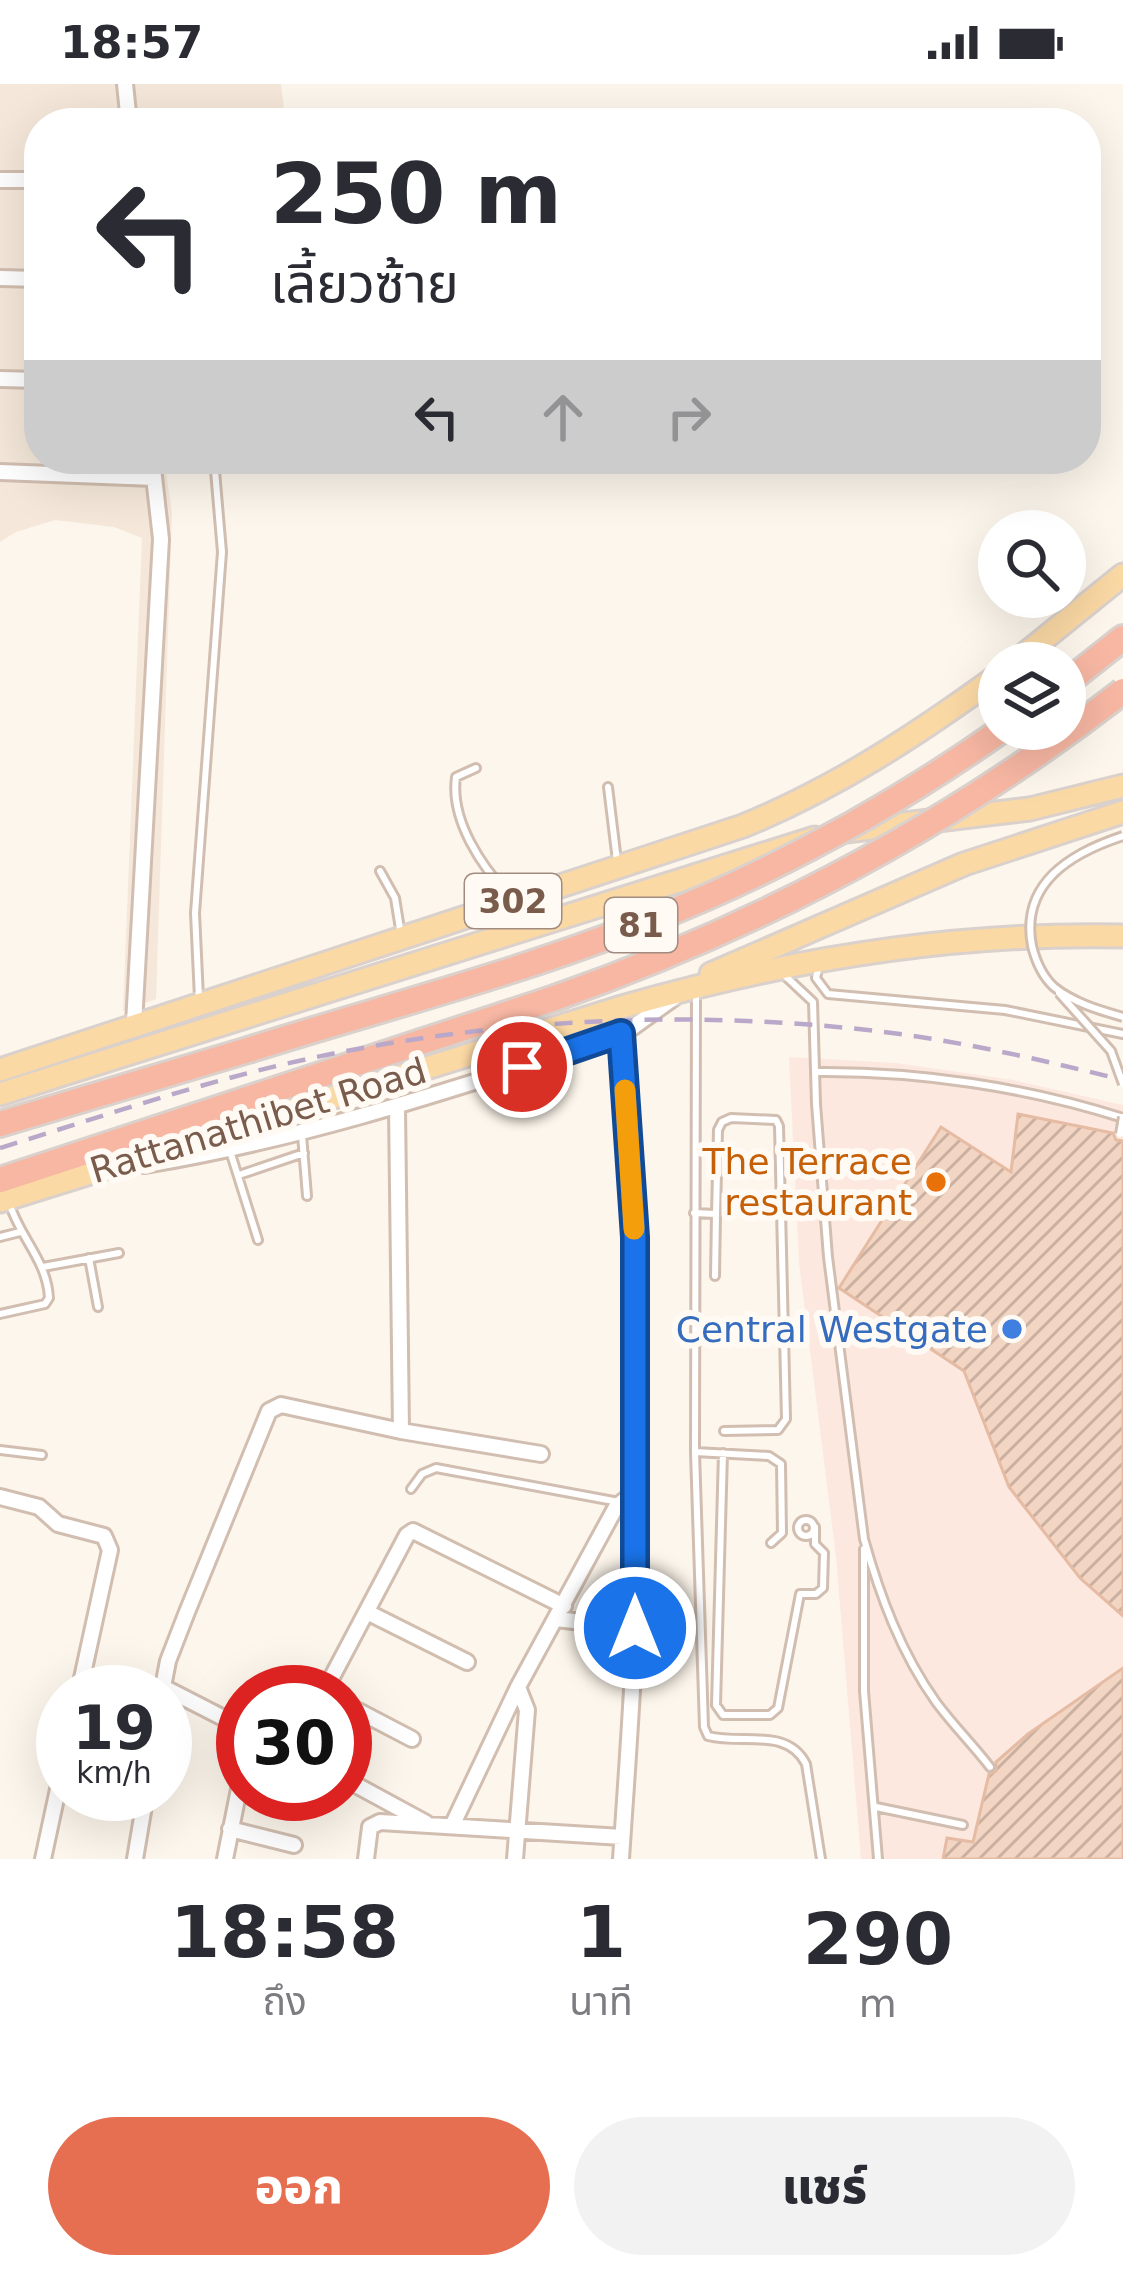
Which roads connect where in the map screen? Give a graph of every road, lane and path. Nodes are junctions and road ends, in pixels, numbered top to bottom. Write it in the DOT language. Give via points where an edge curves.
graph roads {
  1 [pos="51,474"];
  2 [pos="154,474"];
  3 [pos="215,474"];
  4 [pos="154,478"];
  5 [pos="1123,575"];
  6 [pos="1123,638"];
  7 [pos="1040,642"];
  8 [pos="1086,667"];
  9 [pos="978,689"];
  10 [pos="1123,691"];
  11 [pos="978,746"];
  12 [pos="476,768"];
  13 [pos="1123,786"];
  14 [pos="608,787"];
  15 [pos="1123,812"];
  16 [pos="1123,836"];
  17 [pos="618,867"];
  18 [pos="380,871"];
  19 [pos="515,900"];
  20 [pos="1123,936"];
  21 [pos="401,937"];
  22 [pos="820,960"];
  23 [pos="777,969"];
  24 [pos="1052,985"];
  25 [pos="690,989"];
  26 [pos="655,998"];
  27 [pos="200,1002"];
  28 [pos="1123,1017"];
  29 [pos="134,1024"];
  30 [pos="621,1033"];
  31 [pos="1123,1034"];
  32 [pos="0,1070"];
  33 [pos="817,1072"];
  34 [pos="1123,1084"];
  35 [pos="0,1094"];
  36 [pos="397,1107"];
  37 [pos="1123,1118"];
  38 [pos="0,1124"];
  39 [pos="1120,1134"];
  40 [pos="302,1135"];
  41 [pos="230,1150"];
  42 [pos="304,1154"];
  43 [pos="85,1174"];
  44 [pos="238,1174"];
  45 [pos="3,1193"];
  46 [pos="307,1196"];
  47 [pos="694,1214"];
  48 [pos="716,1214"];
  49 [pos="20,1232"];
  50 [pos="0,1237"];
  51 [pos="694,1239"];
  52 [pos="716,1239"];
  53 [pos="258,1240"];
  54 [pos="119,1252"];
  55 [pos="89,1258"];
  56 [pos="43,1267"];
  57 [pos="715,1276"];
  58 [pos="98,1307"];
  59 [pos="0,1314"];
  60 [pos="401,1431"];
  61 [pos="724,1431"];
  62 [pos="0,1450"];
  63 [pos="695,1452"];
  64 [pos="541,1454"];
  65 [pos="723,1454"];
  66 [pos="42,1455"];
  67 [pos="411,1489"];
  68 [pos="636,1491"];
  69 [pos="0,1497"];
  70 [pos="619,1502"];
  71 [pos="782,1516"];
  72 [pos="806,1520"];
  73 [pos="814,1527"];
  74 [pos="864,1539"];
  75 [pos="771,1543"];
  76 [pos="367,1612"];
  77 [pos="560,1612"];
  78 [pos="635,1628"];
  79 [pos="467,1662"];
  80 [pos="85,1665"];
  81 [pos="170,1665"];
  82 [pos="339,1665"];
  83 [pos="518,1687"];
  84 [pos="372,1718"];
  85 [pos="412,1739"];
  86 [pos="990,1767"];
  87 [pos="372,1793"];
  88 [pos="876,1807"];
  89 [pos="51,1821"];
  90 [pos="141,1821"];
  91 [pos="232,1821"];
  92 [pos="431,1825"];
  93 [pos="963,1825"];
  94 [pos="452,1826"];
  95 [pos="230,1828"];
  96 [pos="517,1832"];
  97 [pos="622,1837"];
  98 [pos="294,1845"];
  99 [pos="43,1859"];
  100 [pos="135,1859"];
  101 [pos="225,1859"];
  102 [pos="366,1859"];
  103 [pos="515,1859"];
  104 [pos="621,1859"];
  105 [pos="821,1859"];
  106 [pos="878,1859"];
  1 -- 4 [label="street"];
  2 -- 4 [label="street"];
  3 -- 27 [label="lane" via="222,552 195,913"];
  4 -- 29 [label="street" via="161,539"];
  5 -- 7 [label="main road"];
  6 -- 8 [label="highway"];
  9 -- 17 [label="main road, 302" via="794,805"];
  10 -- 45 [label="highway, 81, bridge" via="987,788 830,881 689,948"];
  11 -- 38 [label="highway, 81, bridge" via="815,844 686,906"];
  12 -- 19 [label="lane" via="456,777 464,827"];
  13 -- 35 [label="main road, bridge" via="1045,807 775,848"];
  14 -- 17 [label="lane"];
  15 -- 26 [label="main road" via="934,877"];
  16 -- 24 [label="lane, bridge" via="1061,864 1040,890 1031,938"];
  17 -- 19 [label="main road, 302"];
  18 -- 21 [label="lane" via="395,898"];
  19 -- 21 [label="main road, 302"];
  20 -- 22 [label="main road" via="973,939"];
  21 -- 27 [label="main road, 302"];
  22 -- 23 [label="main road"];
  22 -- 31 [label="lane" via="816,978 828,994 1005,1010"];
  23 -- 25 [label="main road"];
  23 -- 33 [label="lane" via="813,1002"];
  24 -- 28 [label="lane, bridge"];
  24 -- 34 [label="lane, bridge" via="1111,1051"];
  25 -- 26 [label="main road"];
  25 -- 30 [label="street"];
  25 -- 47 [label="lane"];
  26 -- 43 [label="main road, Rattanathibet Road"];
  27 -- 29 [label="main road, 302"];
  29 -- 32 [label="main road, 302"];
  30 -- 36 [label="street"];
  30 -- 68 [label="street" via="635,1237"];
  33 -- 37 [label="lane" via="971,1084"];
  33 -- 74 [label="lane" via="828,1257"];
  36 -- 40 [label="street"];
  36 -- 60 [label="street"];
  37 -- 39 [label="lane, bridge"];
  40 -- 41 [label="street"];
  40 -- 42 [label="lane"];
  41 -- 43 [label="street"];
  41 -- 44 [label="lane"];
  42 -- 44 [label="lane"];
  42 -- 46 [label="lane"];
  43 -- 45 [label="main road, Rattanathibet Road"];
  44 -- 53 [label="lane"];
  45 -- 49 [label="lane"];
  47 -- 48 [label="lane"];
  47 -- 51 [label="lane"];
  48 -- 52 [label="lane"];
  48 -- 61 [label="lane" via="720,1125 776,1120 786,1419 778,1430"];
  49 -- 50 [label="lane"];
  49 -- 56 [label="lane"];
  51 -- 52 [label="lane"];
  51 -- 63 [label="lane"];
  52 -- 57 [label="lane"];
  54 -- 55 [label="lane"];
  55 -- 56 [label="lane"];
  55 -- 58 [label="lane"];
  56 -- 59 [label="lane" via="45,1304"];
  60 -- 64 [label="street"];
  60 -- 81 [label="street" via="281,1405 269,1411"];
  62 -- 66 [label="lane"];
  63 -- 65 [label="lane"];
  63 -- 105 [label="lane" via="704,1727 719,1739 780,1740 800,1751"];
  65 -- 71 [label="lane" via="778,1461"];
  65 -- 73 [label="lane" via="716,1705 723,1714 778,1708 800,1594 823,1588 824,1552 814,1544"];
  67 -- 70 [label="lane" via="436,1468"];
  68 -- 70 [label="street"];
  68 -- 78 [label="street"];
  69 -- 80 [label="street" via="109,1542"];
  70 -- 77 [label="street"];
  71 -- 72 [label="lane"];
  71 -- 75 [label="lane" via="782,1533"];
  72 -- 73 [label="lane"];
  72 -- 73 [label="lane" via="801,1534"];
  74 -- 86 [label="lane" via="915,1668"];
  74 -- 88 [label="lane" via="864,1691"];
  76 -- 77 [label="street" via="413,1532"];
  76 -- 79 [label="street"];
  76 -- 82 [label="street"];
  77 -- 78 [label="street"];
  77 -- 83 [label="street"];
  78 -- 97 [label="street"];
  83 -- 94 [label="street"];
  83 -- 96 [label="street" via="527,1710"];
  84 -- 85 [label="street"];
  87 -- 92 [label="street"];
  88 -- 93 [label="lane"];
  88 -- 106 [label="lane"];
  89 -- 99 [label="street"];
  90 -- 100 [label="street"];
  91 -- 95 [label="street"];
  92 -- 94 [label="street"];
  92 -- 102 [label="street" via="373,1824"];
  94 -- 96 [label="street"];
  95 -- 98 [label="street"];
  95 -- 101 [label="street"];
  96 -- 97 [label="street"];
  96 -- 103 [label="street"];
  97 -- 104 [label="street"];
}
